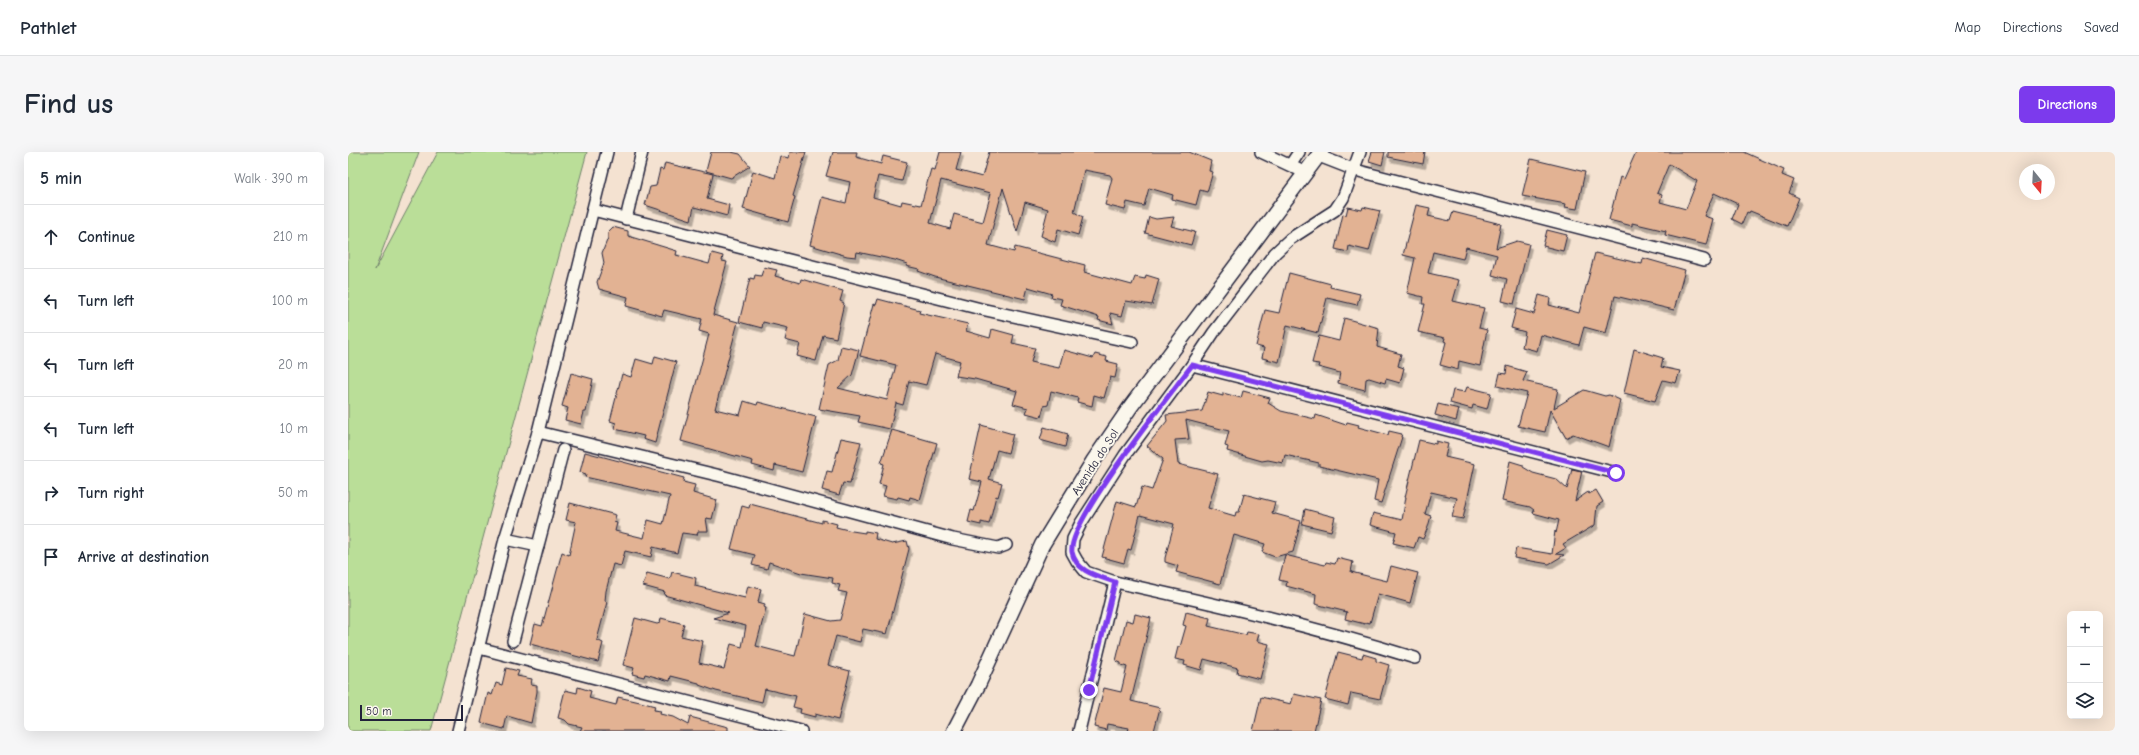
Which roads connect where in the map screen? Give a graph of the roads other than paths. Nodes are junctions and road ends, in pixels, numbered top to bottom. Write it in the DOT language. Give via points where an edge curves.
graph roads {
  1 [pos="607,152"];
  2 [pos="642,152"];
  3 [pos="1261,152"];
  4 [pos="1299,152"];
  5 [pos="1360,152"];
  6 [pos="1320,154"];
  7 [pos="1291,164"];
  8 [pos="1355,170"];
  9 [pos="1306,173"];
  10 [pos="593,210"];
  11 [pos="626,219"];
  12 [pos="1704,260"];
  13 [pos="1132,342"];
  14 [pos="1192,365"];
  15 [pos="538,432"];
  16 [pos="563,450"];
  17 [pos="1616,473"];
  18 [pos="505,539"];
  19 [pos="1006,545"];
  20 [pos="538,546"];
  21 [pos="1115,582"];
  22 [pos="513,641"];
  23 [pos="479,648"];
  24 [pos="1414,658"];
  25 [pos="458,731"];
  26 [pos="801,731"];
  27 [pos="954,731"];
  28 [pos="1080,731"];
  1 -- 10 [label="street"];
  2 -- 11 [label="street"];
  3 -- 7 [label="street"];
  4 -- 7 [label="street"];
  5 -- 8 [label="street"];
  6 -- 8 [label="street"];
  6 -- 9 [label="street, Avenida do Sol"];
  7 -- 9 [label="street"];
  8 -- 12 [label="street"];
  8 -- 14 [label="street" via="1343,198 1334,210 1290,239 1274,253"];
  9 -- 27 [label="street, Avenida do Sol" via="1131,406 1094,460 1042,544 978,685"];
  10 -- 11 [label="street"];
  10 -- 15 [label="street"];
  11 -- 13 [label="street" via="981,309"];
  14 -- 17 [label="street"];
  14 -- 21 [label="street" via="1125,455 1073,539 1072,552 1086,572"];
  15 -- 18 [label="street"];
  15 -- 19 [label="street" via="721,476 953,539 998,548"];
  16 -- 20 [label="street"];
  18 -- 20 [label="street"];
  18 -- 23 [label="street"];
  20 -- 22 [label="street"];
  21 -- 24 [label="street" via="1352,638"];
  21 -- 28 [label="street"];
  23 -- 25 [label="street"];
  23 -- 26 [label="street"];
}
